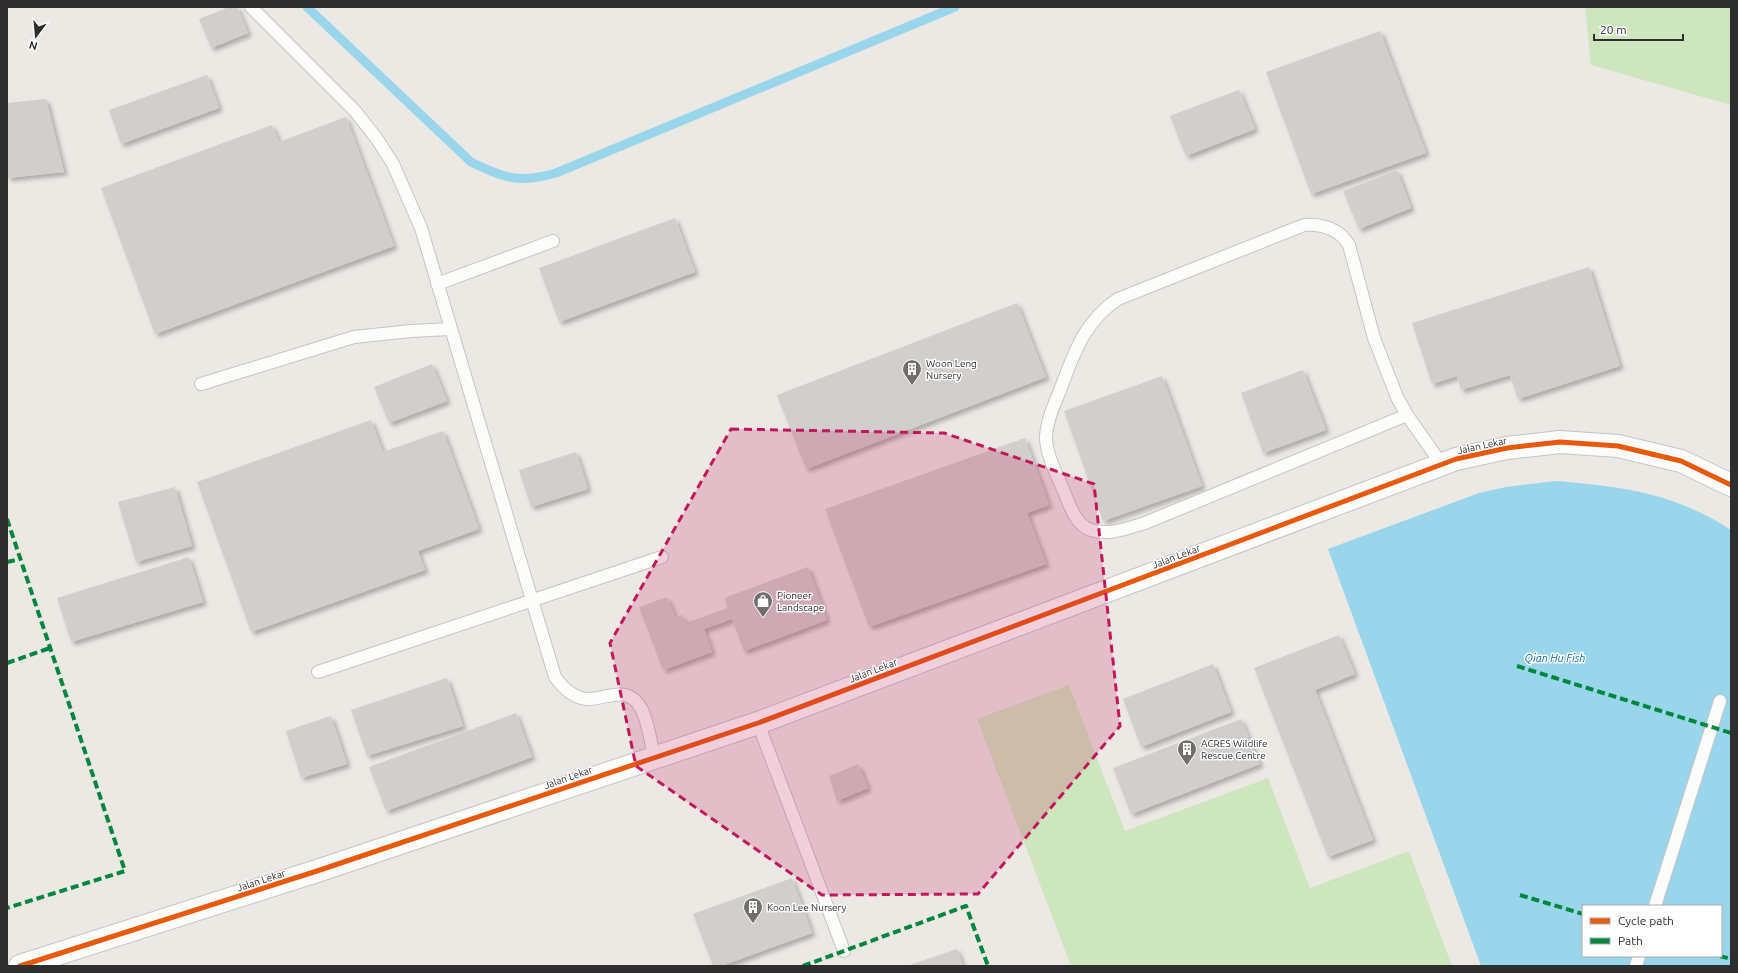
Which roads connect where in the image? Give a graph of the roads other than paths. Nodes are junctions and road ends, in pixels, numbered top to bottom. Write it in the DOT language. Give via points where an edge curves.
graph roads {
  1 [pos="251,7"];
  2 [pos="553,241"];
  3 [pos="437,284"];
  4 [pos="450,329"];
  5 [pos="201,384"];
  6 [pos="1407,415"];
  7 [pos="1442,465"];
  8 [pos="1731,485"];
  9 [pos="662,558"];
  10 [pos="531,601"];
  11 [pos="318,672"];
  12 [pos="1720,701"];
  13 [pos="758,723"];
  14 [pos="654,758"];
  15 [pos="1655,905"];
  16 [pos="844,951"];
  17 [pos="20,966"];
  1 -- 3 [label="lane" via="355,111 377,139 393,164 421,228"];
  2 -- 3 [label="lane"];
  3 -- 4 [label="lane"];
  4 -- 5 [label="lane" via="354,337"];
  4 -- 10 [label="lane"];
  6 -- 6 [label="lane" via="1397,397 1374,338 1349,245 1336,231 1314,224 1304,225 1118,300 1105,308 1082,336 1073,355 1048,423 1046,437 1048,452 1076,517 1090,530 1101,533 1145,523"];
  6 -- 7 [label="lane"];
  7 -- 8 [label="street, Jalan Lekar" via="1456,459 1507,448 1560,442 1618,446 1681,461"];
  7 -- 13 [label="street, Jalan Lekar"];
  9 -- 10 [label="lane"];
  10 -- 11 [label="lane"];
  10 -- 14 [label="lane" via="551,667 560,685 580,698 620,694 633,700 645,717"];
  12 -- 15 [label="lane"];
  13 -- 14 [label="street, Jalan Lekar"];
  13 -- 16 [label="lane"];
  14 -- 17 [label="street, Jalan Lekar" via="317,871"];
}
